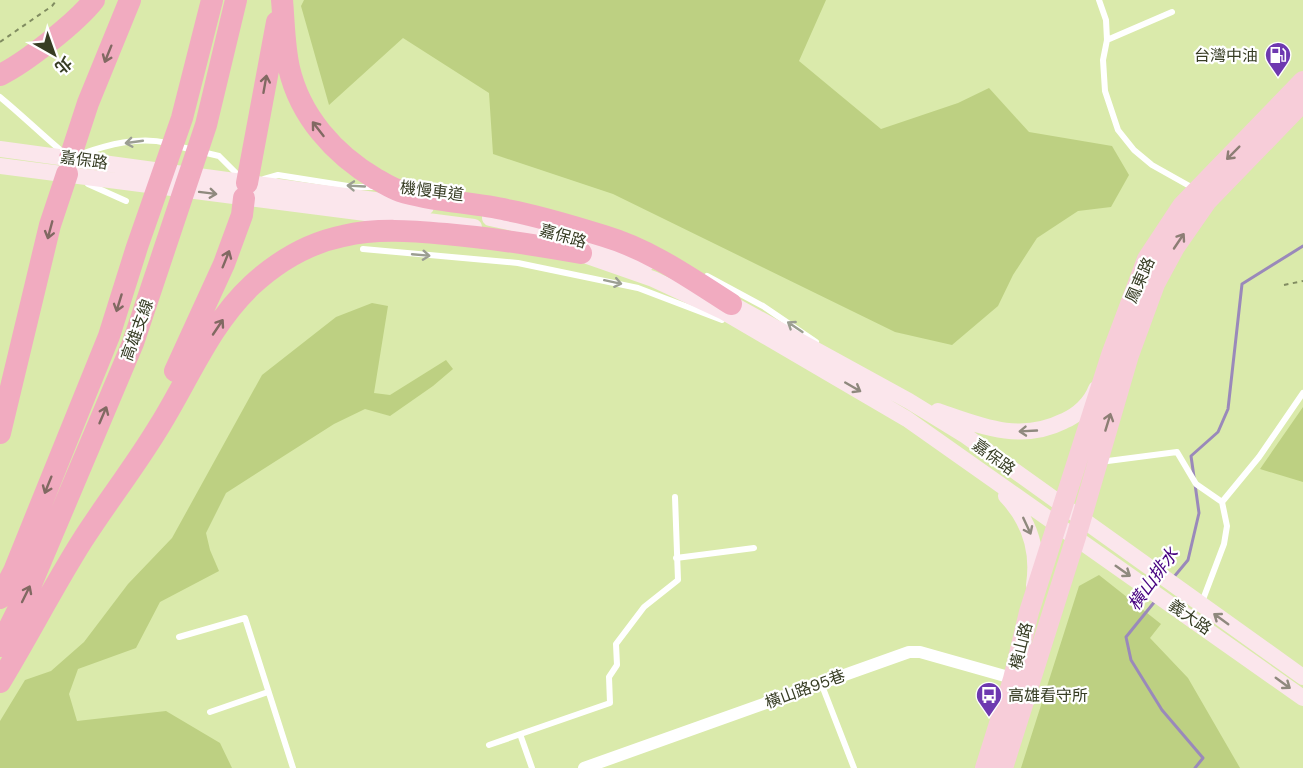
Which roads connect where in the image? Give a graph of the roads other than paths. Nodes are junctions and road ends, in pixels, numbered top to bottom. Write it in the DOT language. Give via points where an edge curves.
graph roads {
  1 [pos="94,0"];
  2 [pos="130,0"];
  3 [pos="212,0"];
  4 [pos="236,0"];
  5 [pos="281,0"];
  6 [pos="1099,0"];
  7 [pos="1172,12"];
  8 [pos="1107,40"];
  9 [pos="0,75"];
  10 [pos="1303,81"];
  11 [pos="0,97"];
  12 [pos="1303,102"];
  13 [pos="1266,129"];
  14 [pos="0,149"];
  15 [pos="0,166"];
  16 [pos="69,166"];
  17 [pos="0,174"];
  18 [pos="389,186"];
  19 [pos="420,189"];
  20 [pos="246,190"];
  21 [pos="1196,190"];
  22 [pos="461,195"];
  23 [pos="126,201"];
  24 [pos="363,249"];
  25 [pos="581,253"];
  26 [pos="678,262"];
  27 [pos="699,272"];
  28 [pos="731,304"];
  29 [pos="766,336"];
  30 [pos="1111,355"];
  31 [pos="859,375"];
  32 [pos="1303,393"];
  33 [pos="909,401"];
  34 [pos="0,433"];
  35 [pos="1097,463"];
  36 [pos="975,466"];
  37 [pos="675,497"];
  38 [pos="1222,502"];
  39 [pos="1061,516"];
  40 [pos="98,519"];
  41 [pos="1078,528"];
  42 [pos="754,548"];
  43 [pos="676,558"];
  44 [pos="0,598"];
  45 [pos="1201,604"];
  46 [pos="1029,612"];
  47 [pos="179,638"];
  48 [pos="1242,644"];
  49 [pos="0,646"];
  50 [pos="1303,677"];
  51 [pos="1021,681"];
  52 [pos="0,682"];
  53 [pos="821,683"];
  54 [pos="268,692"];
  55 [pos="1303,698"];
  56 [pos="210,712"];
  57 [pos="520,734"];
  58 [pos="489,745"];
  59 [pos="293,768"];
  60 [pos="532,768"];
  61 [pos="584,768"];
  62 [pos="854,768"];
  63 [pos="985,768"];
  64 [pos="1003,768"];
  1 -- 9 [label="highway" via="56,36"];
  2 -- 16 [label="highway, one-way" via="88,103"];
  3 -- 44 [label="highway, 高雄支線, one-way" via="182,118 109,336"];
  49 -- 4 [label="highway, 高雄支線, one-way" via="32,582 129,354 206,125"];
  18 -- 5 [label="highway, one-way" via="344,157 309,117 289,68"];
  20 -- 5 [label="highway, one-way"];
  6 -- 8 [label="lane"];
  7 -- 8 [label="lane"];
  8 -- 21 [label="lane" via="1103,60 1105,92 1118,130 1152,165"];
  10 -- 13 [label="main road, 鳳東路"];
  11 -- 16 [label="lane"];
  12 -- 13 [label="main road, 鳳東路"];
  13 -- 21 [label="main road, 鳳東路, one-way"];
  35 -- 13 [label="main road, 鳳東路, one-way" via="1155,284 1207,201"];
  14 -- 16 [label="street, 嘉保路"];
  15 -- 16 [label="street, 嘉保路"];
  16 -- 17 [label="lane"];
  16 -- 20 [label="street, 嘉保路"];
  20 -- 16 [label="lane, one-way" via="219,156 154,140 104,146"];
  16 -- 23 [label="lane"];
  16 -- 34 [label="highway, one-way" via="50,225"];
  18 -- 19 [label="lane, 機慢車道"];
  18 -- 20 [label="lane, 機慢車道, one-way" via="354,187 278,175"];
  18 -- 28 [label="highway" via="425,198 507,210 605,236 658,257"];
  20 -- 25 [label="street, 嘉保路" via="456,224"];
  20 -- 28 [label="street, 嘉保路" via="426,207 558,233 629,257"];
  40 -- 20 [label="highway, one-way" via="186,350 239,226"];
  21 -- 30 [label="main road, 鳳東路" via="1147,259"];
  22 -- 26 [label="lane, 機慢車道" via="553,214"];
  24 -- 29 [label="lane, one-way" via="518,263 638,288"];
  25 -- 29 [label="street, 嘉保路" via="653,279"];
  40 -- 25 [label="highway, one-way" via="160,426 229,310 273,268 309,246 373,231 422,232 507,239"];
  31 -- 27 [label="lane, one-way" via="763,306"];
  28 -- 31 [label="street, 嘉保路"];
  29 -- 36 [label="street, 嘉保路, one-way" via="907,419"];
  30 -- 33 [label="street, one-way" via="1093,397 1085,406 1068,420 1043,430 1005,431 977,425"];
  30 -- 39 [label="main road, 鳳東路"];
  31 -- 33 [label="street, 嘉保路"];
  32 -- 38 [label="lane"];
  33 -- 39 [label="street, 嘉保路" via="966,436"];
  35 -- 38 [label="lane" via="1177,452 1196,484"];
  35 -- 41 [label="main road, 鳳東路"];
  36 -- 39 [label="street, 嘉保路"];
  36 -- 46 [label="street, one-way" via="1013,504 1031,532 1035,572"];
  37 -- 43 [label="lane"];
  38 -- 45 [label="lane" via="1227,526 1224,544"];
  39 -- 41 [label="street"];
  39 -- 46 [label="main road, 橫山路"];
  40 -- 52 [label="highway"];
  41 -- 45 [label="street, 義大路"];
  41 -- 48 [label="street, 義大路, one-way"];
  41 -- 51 [label="main road, 橫山路"];
  42 -- 43 [label="lane"];
  43 -- 57 [label="lane" via="678,580 644,607 616,644 617,665 609,677 610,703"];
  48 -- 45 [label="street, 義大路, one-way"];
  46 -- 51 [label="main road, 橫山路"];
  47 -- 54 [label="lane" via="245,618"];
  48 -- 50 [label="street, 義大路"];
  48 -- 55 [label="street, 義大路, one-way"];
  51 -- 53 [label="street, 橫山路95巷" via="909,652"];
  51 -- 63 [label="main road, 橫山路"];
  51 -- 64 [label="main road, 橫山路"];
  53 -- 61 [label="street, 橫山路95巷"];
  53 -- 62 [label="lane"];
  54 -- 56 [label="lane"];
  54 -- 59 [label="lane"];
  57 -- 58 [label="lane"];
  57 -- 60 [label="lane"];
}
